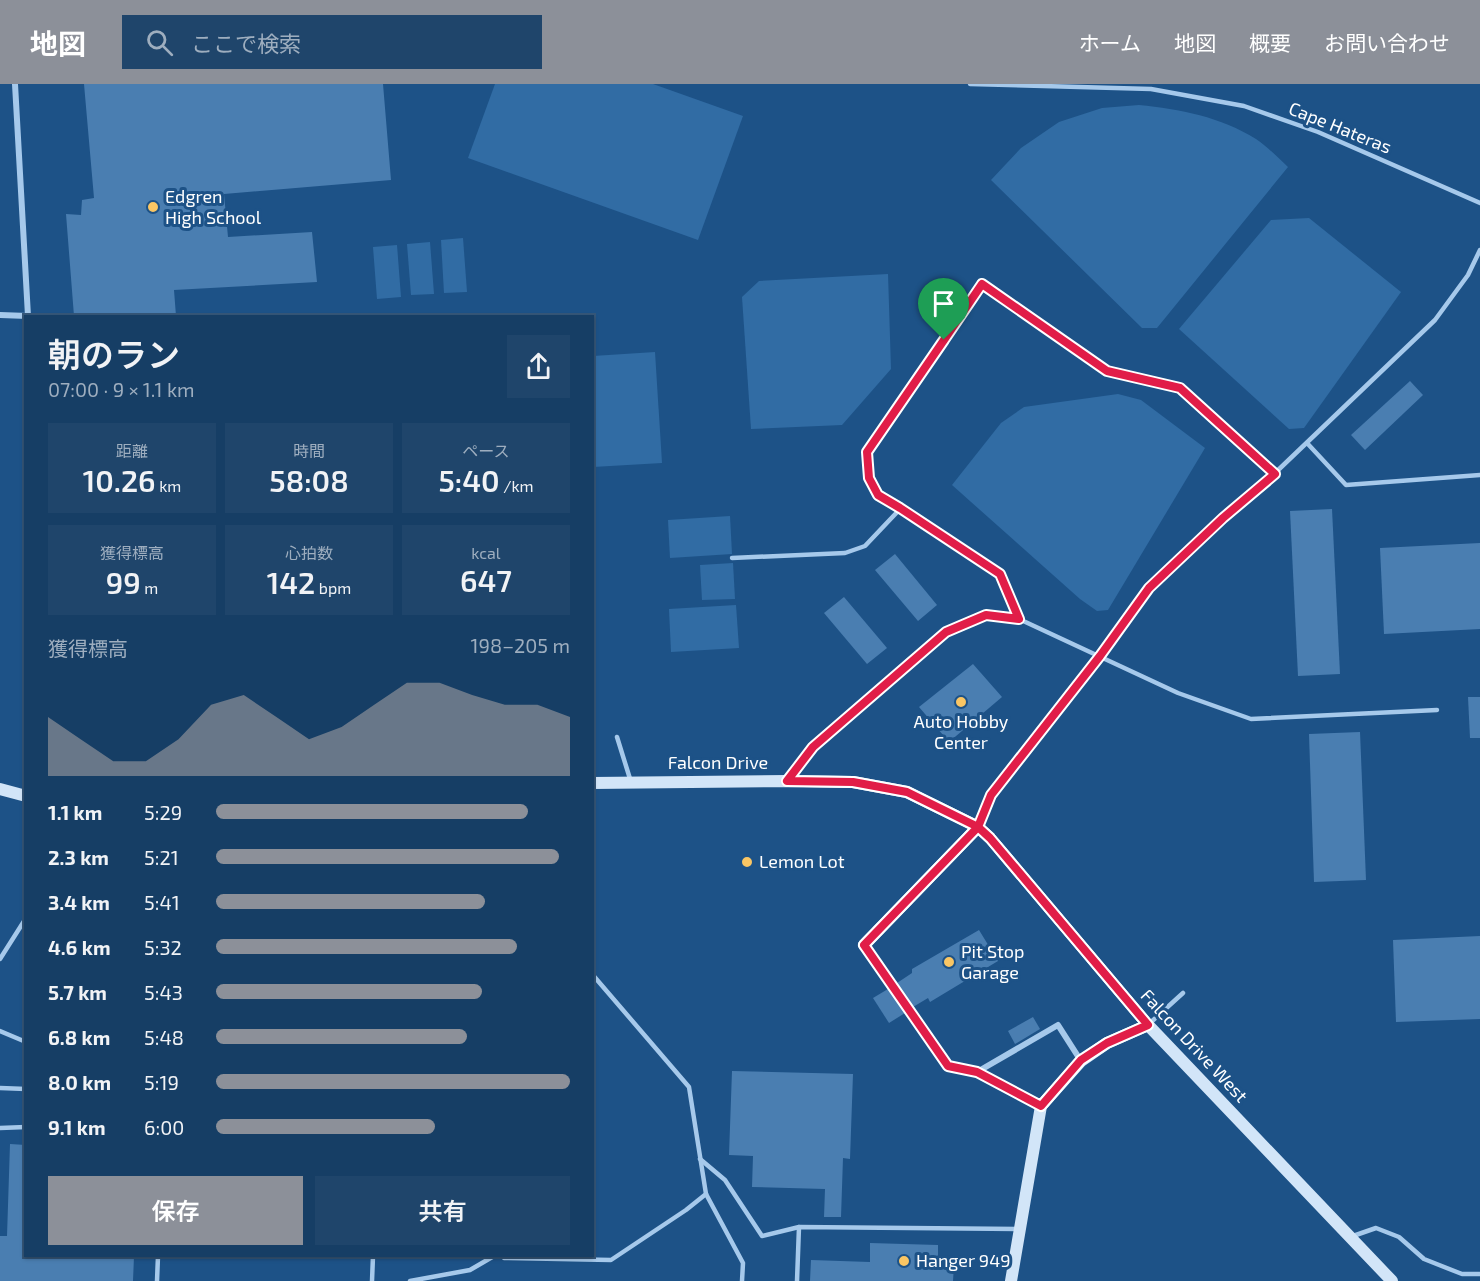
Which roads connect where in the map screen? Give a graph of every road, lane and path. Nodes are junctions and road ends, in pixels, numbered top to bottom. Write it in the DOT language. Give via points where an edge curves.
graph roads {
  1 [pos="15,84"];
  2 [pos="970,84"];
  3 [pos="1480,203"];
  4 [pos="1480,250"];
  5 [pos="0,315"];
  6 [pos="28,315"];
  7 [pos="24,316"];
  8 [pos="1307,442"];
  9 [pos="1275,474"];
  10 [pos="1480,475"];
  11 [pos="900,508"];
  12 [pos="732,558"];
  13 [pos="1019,619"];
  14 [pos="1100,656"];
  15 [pos="1437,710"];
  16 [pos="617,737"];
  17 [pos="787,781"];
  18 [pos="631,782"];
  19 [pos="594,783"];
  20 [pos="0,789"];
  21 [pos="24,795"];
  22 [pos="978,827"];
  23 [pos="24,921"];
  24 [pos="864,945"];
  25 [pos="0,959"];
  26 [pos="594,976"];
  27 [pos="1184,993"];
  28 [pos="1148,1025"];
  29 [pos="0,1031"];
  30 [pos="24,1041"];
  31 [pos="1081,1060"];
  32 [pos="977,1072"];
  33 [pos="0,1088"];
  34 [pos="24,1089"];
  35 [pos="1041,1106"];
  36 [pos="24,1127"];
  37 [pos="0,1128"];
  38 [pos="700,1158"];
  39 [pos="706,1194"];
  40 [pos="799,1227"];
  41 [pos="1019,1229"];
  42 [pos="1349,1237"];
  43 [pos="158,1257"];
  44 [pos="373,1257"];
  45 [pos="493,1257"];
  46 [pos="503,1257"];
  47 [pos="1480,1274"];
  48 [pos="157,1281"];
  49 [pos="372,1281"];
  50 [pos="410,1281"];
  51 [pos="742,1281"];
  52 [pos="797,1281"];
  53 [pos="1011,1281"];
  54 [pos="1392,1281"];
  1 -- 6 [label="street"];
  2 -- 3 [label="lane, Cape Hateras" via="1151,89 1244,106 1318,132"];
  4 -- 8 [label="lane" via="1468,275 1435,320"];
  5 -- 7 [label="street"];
  8 -- 9 [label="lane"];
  8 -- 10 [label="lane" via="1347,485"];
  9 -- 11 [label="lane" via="1180,388 1107,371 982,284 867,452 869,478 878,495"];
  9 -- 14 [label="lane" via="1149,588"];
  11 -- 12 [label="lane" via="865,546 845,553"];
  11 -- 13 [label="lane" via="1000,574"];
  13 -- 14 [label="lane"];
  13 -- 17 [label="lane" via="986,615 946,632 813,747"];
  14 -- 15 [label="lane" via="1178,693 1251,719"];
  14 -- 22 [label="lane" via="991,795"];
  16 -- 18 [label="lane"];
  17 -- 18 [label="street, Falcon Drive"];
  17 -- 22 [label="street, Falcon Drive" via="853,782 907,792"];
  18 -- 19 [label="street, Falcon Drive"];
  20 -- 21 [label="street"];
  22 -- 24 [label="street"];
  22 -- 28 [label="street, Falcon Drive West"];
  23 -- 25 [label="lane"];
  24 -- 32 [label="street" via="948,1066"];
  26 -- 38 [label="lane" via="689,1087"];
  27 -- 28 [label="lane"];
  28 -- 31 [label="street" via="1107,1043"];
  28 -- 42 [label="street, Falcon Drive West"];
  29 -- 30 [label="lane"];
  31 -- 32 [label="street" via="1058,1025"];
  31 -- 35 [label="street"];
  32 -- 35 [label="street"];
  33 -- 34 [label="lane"];
  35 -- 41 [label="street"];
  36 -- 37 [label="lane"];
  38 -- 39 [label="lane"];
  38 -- 40 [label="lane" via="725,1180 762,1236"];
  39 -- 46 [label="lane" via="611,1260"];
  39 -- 51 [label="lane" via="743,1263"];
  40 -- 41 [label="lane"];
  40 -- 52 [label="lane"];
  41 -- 53 [label="street"];
  42 -- 47 [label="lane" via="1376,1228 1399,1237 1424,1259 1462,1274"];
  42 -- 54 [label="street, Falcon Drive West"];
  43 -- 48 [label="lane"];
  44 -- 49 [label="lane"];
  45 -- 50 [label="lane" via="470,1270"];
}
